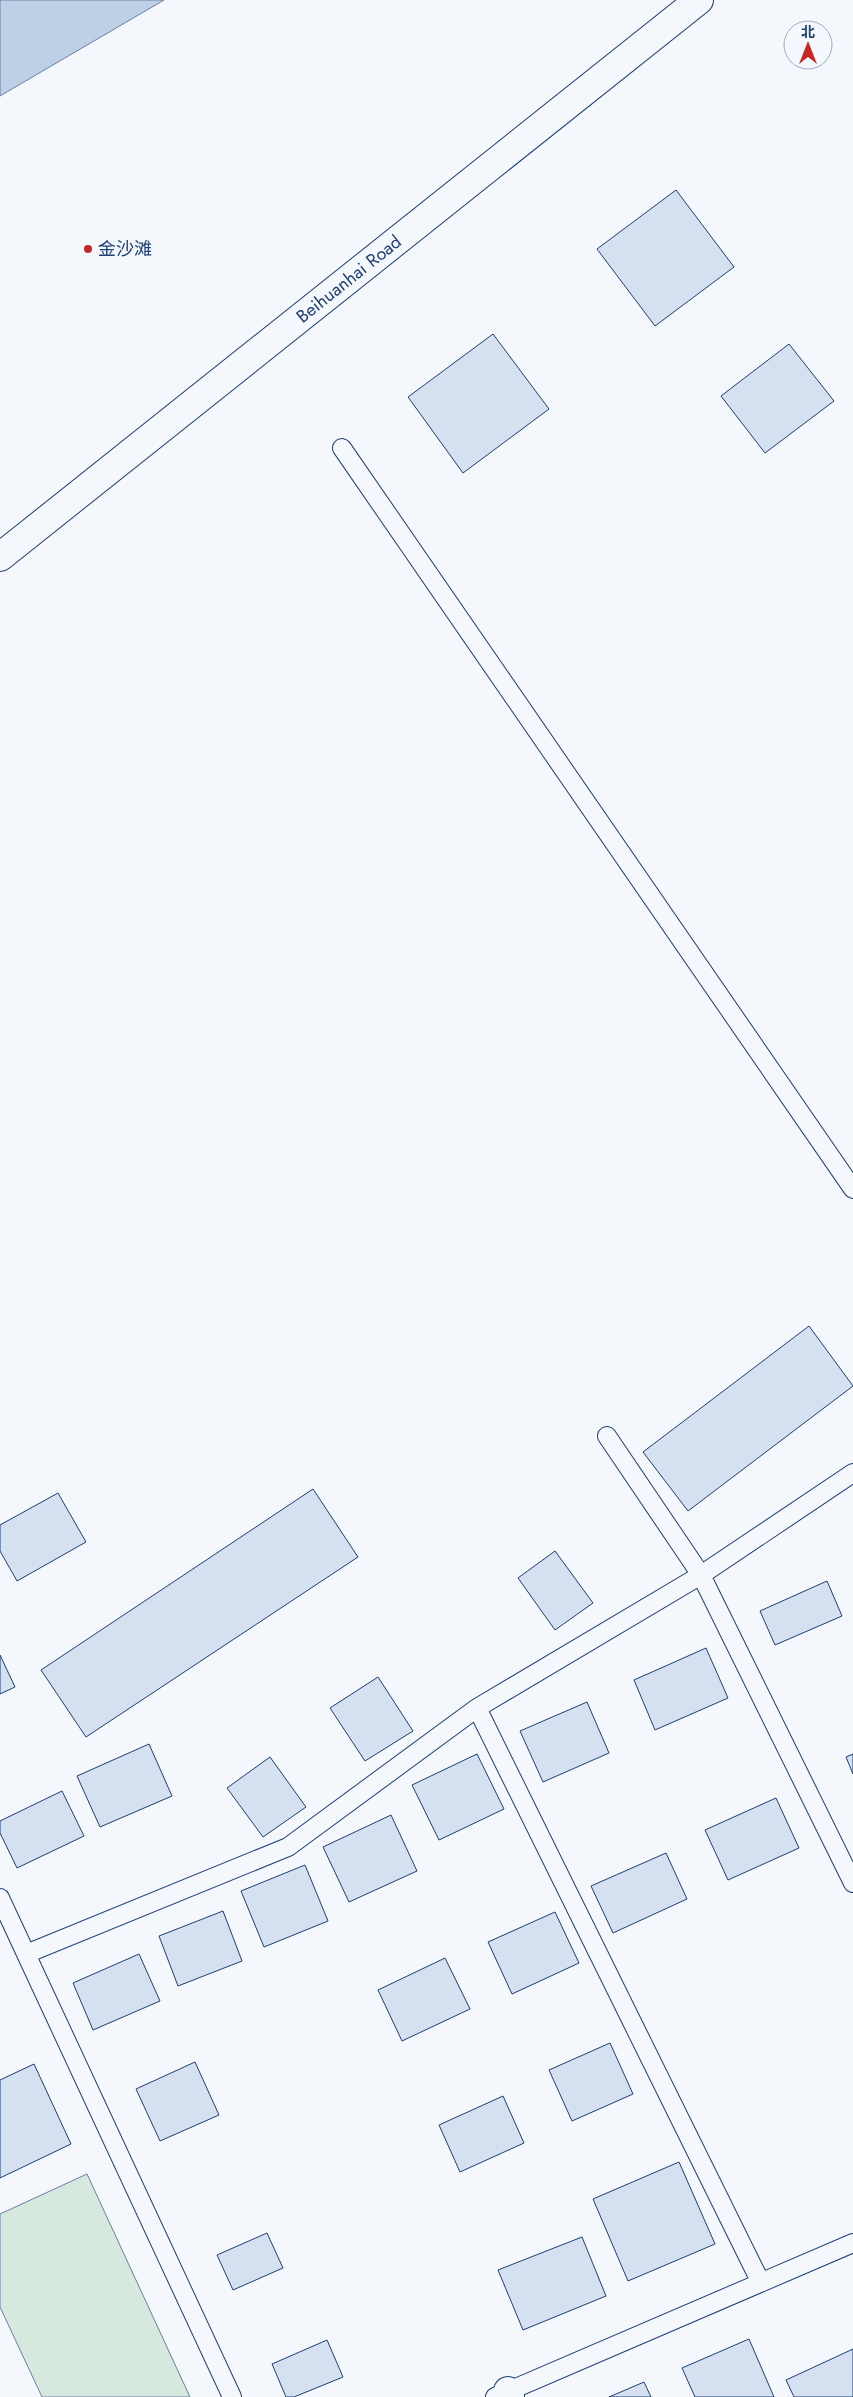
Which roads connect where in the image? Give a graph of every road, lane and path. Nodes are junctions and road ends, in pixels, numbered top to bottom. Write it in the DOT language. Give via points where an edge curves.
graph roads {
  1 [pos="699,0"];
  2 [pos="342,448"];
  3 [pos="0,557"];
  4 [pos="853,1189"];
  5 [pos="607,1436"];
  6 [pos="853,1473"];
  7 [pos="701,1576"];
  8 [pos="477,1708"];
  9 [pos="853,1883"];
  10 [pos="0,1898"];
  11 [pos="26,1954"];
  12 [pos="853,2243"];
  13 [pos="760,2281"];
  14 [pos="504,2395"];
  15 [pos="232,2397"];
  1 -- 3 [label="main road, Beihuanhai Road"];
  2 -- 4 [label="lane"];
  5 -- 7 [label="lane"];
  6 -- 7 [label="lane"];
  7 -- 8 [label="lane"];
  7 -- 9 [label="lane"];
  8 -- 11 [label="lane" via="288,1847"];
  8 -- 13 [label="lane"];
  10 -- 11 [label="lane"];
  11 -- 15 [label="lane"];
  12 -- 13 [label="lane"];
  13 -- 14 [label="lane"];
}
